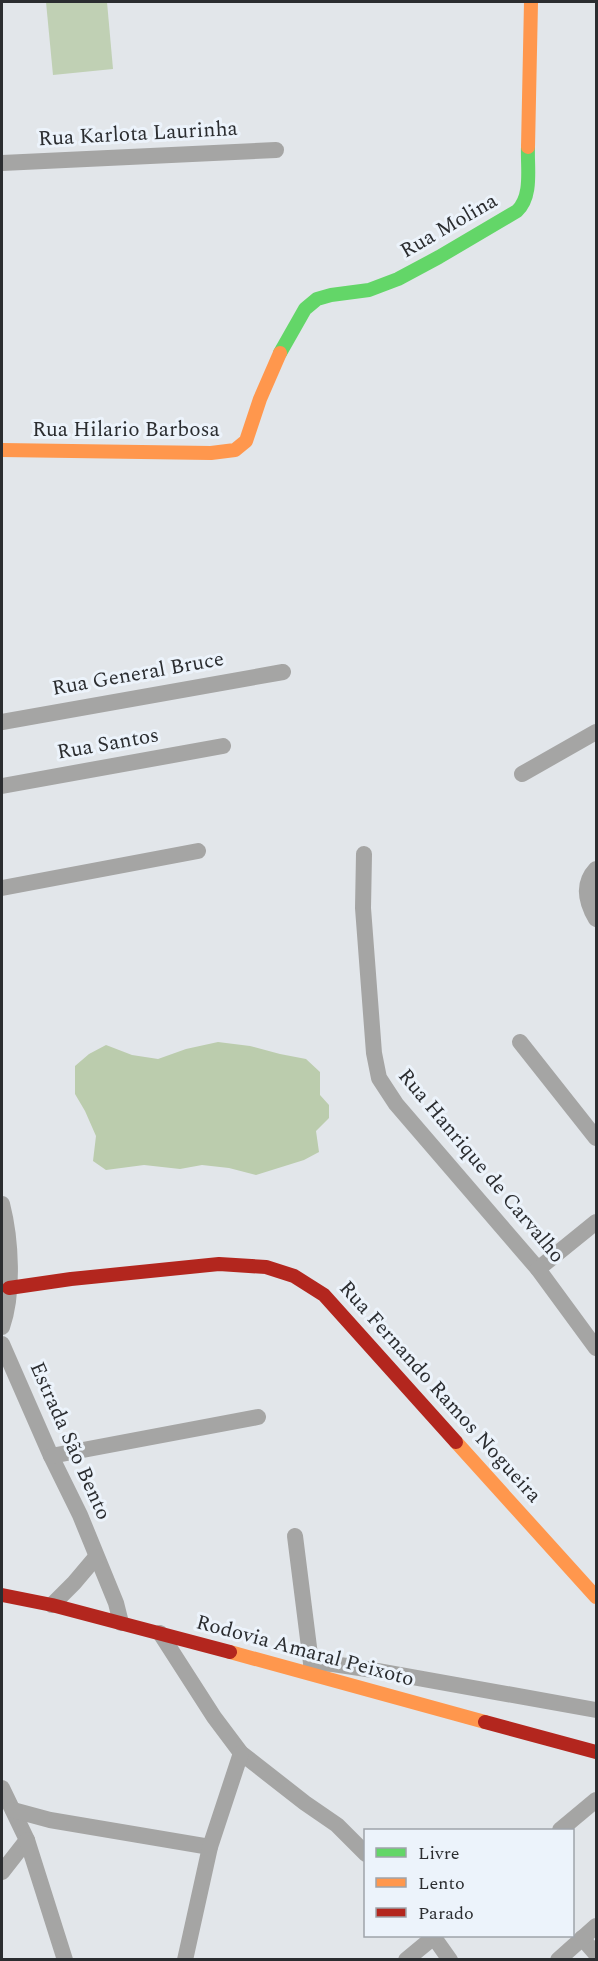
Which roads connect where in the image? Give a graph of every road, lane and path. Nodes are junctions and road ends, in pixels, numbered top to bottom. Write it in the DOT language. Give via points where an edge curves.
graph roads {
  1 [pos="531,2"];
  2 [pos="276,150"];
  3 [pos="2,163"];
  4 [pos="288,341"];
  5 [pos="2,450"];
  6 [pos="283,672"];
  7 [pos="2,722"];
  8 [pos="597,732"];
  9 [pos="224,746"];
  10 [pos="522,774"];
  11 [pos="2,786"];
  12 [pos="198,851"];
  13 [pos="364,854"];
  14 [pos="596,869"];
  15 [pos="2,888"];
  16 [pos="597,919"];
  17 [pos="520,1042"];
  18 [pos="597,1138"];
  19 [pos="2,1204"];
  20 [pos="597,1222"];
  21 [pos="538,1269"];
  22 [pos="9,1288"];
  23 [pos="2,1327"];
  24 [pos="2,1344"];
  25 [pos="597,1348"];
  26 [pos="258,1417"];
  27 [pos="51,1456"];
  28 [pos="295,1536"];
  29 [pos="96,1557"];
  30 [pos="2,1595"];
  31 [pos="597,1597"];
  32 [pos="52,1605"];
  33 [pos="121,1623"];
  34 [pos="159,1632"];
  35 [pos="253,1659"];
  36 [pos="310,1663"];
  37 [pos="597,1710"];
  38 [pos="597,1752"];
  39 [pos="241,1753"];
  40 [pos="2,1788"];
  41 [pos="597,1800"];
  42 [pos="13,1810"];
  43 [pos="561,1829"];
  44 [pos="27,1840"];
  45 [pos="210,1847"];
  46 [pos="364,1852"];
  47 [pos="2,1872"];
  48 [pos="597,1926"];
  49 [pos="433,1937"];
  50 [pos="435,1937"];
  51 [pos="582,1938"];
  52 [pos="597,1954"];
  53 [pos="65,1959"];
  54 [pos="185,1959"];
  55 [pos="406,1959"];
  56 [pos="450,1959"];
  57 [pos="558,1959"];
  1 -- 4 [label="main road, Rua Molina" via="527,190 520,208 386,285 312,302"];
  2 -- 3 [label="street, Rua Karlota Laurinha"];
  4 -- 5 [label="main road, Rua Hilario Barbosa" via="260,398 247,439 236,450"];
  6 -- 7 [label="street, Rua General Bruce"];
  8 -- 10 [label="street"];
  9 -- 11 [label="street, Rua Santos"];
  12 -- 15 [label="street"];
  13 -- 21 [label="street, Rua Hanrique de Carvalho" via="365,936 379,1078 396,1104"];
  14 -- 16 [label="street" via="587,882 587,894"];
  17 -- 18 [label="street"];
  19 -- 22 [label="street"];
  20 -- 21 [label="street"];
  21 -- 25 [label="street, Rua Hanrique de Carvalho"];
  22 -- 23 [label="street"];
  22 -- 31 [label="main road, Rua Fernando Ramos Nogueira" via="219,1264 266,1267 294,1276 324,1295"];
  24 -- 27 [label="street, Estrada São Bento"];
  26 -- 27 [label="street"];
  27 -- 29 [label="street, Estrada São Bento"];
  28 -- 36 [label="street"];
  29 -- 32 [label="street"];
  29 -- 33 [label="street, Estrada São Bento"];
  30 -- 32 [label="main road, Rodovia Amaral Peixoto"];
  32 -- 33 [label="main road, Rodovia Amaral Peixoto"];
  33 -- 34 [label="main road, Rodovia Amaral Peixoto"];
  34 -- 35 [label="main road, Rodovia Amaral Peixoto"];
  34 -- 39 [label="street"];
  35 -- 36 [label="street"];
  35 -- 38 [label="main road, Rodovia Amaral Peixoto"];
  36 -- 37 [label="street" via="374,1670"];
  39 -- 45 [label="street"];
  39 -- 46 [label="street" via="337,1825"];
  40 -- 42 [label="street"];
  41 -- 43 [label="street"];
  42 -- 44 [label="street"];
  42 -- 45 [label="street"];
  44 -- 47 [label="street"];
  44 -- 53 [label="street"];
  45 -- 54 [label="street"];
  48 -- 51 [label="street"];
  49 -- 55 [label="street"];
  50 -- 56 [label="street"];
  51 -- 52 [label="street"];
  51 -- 57 [label="street"];
}
